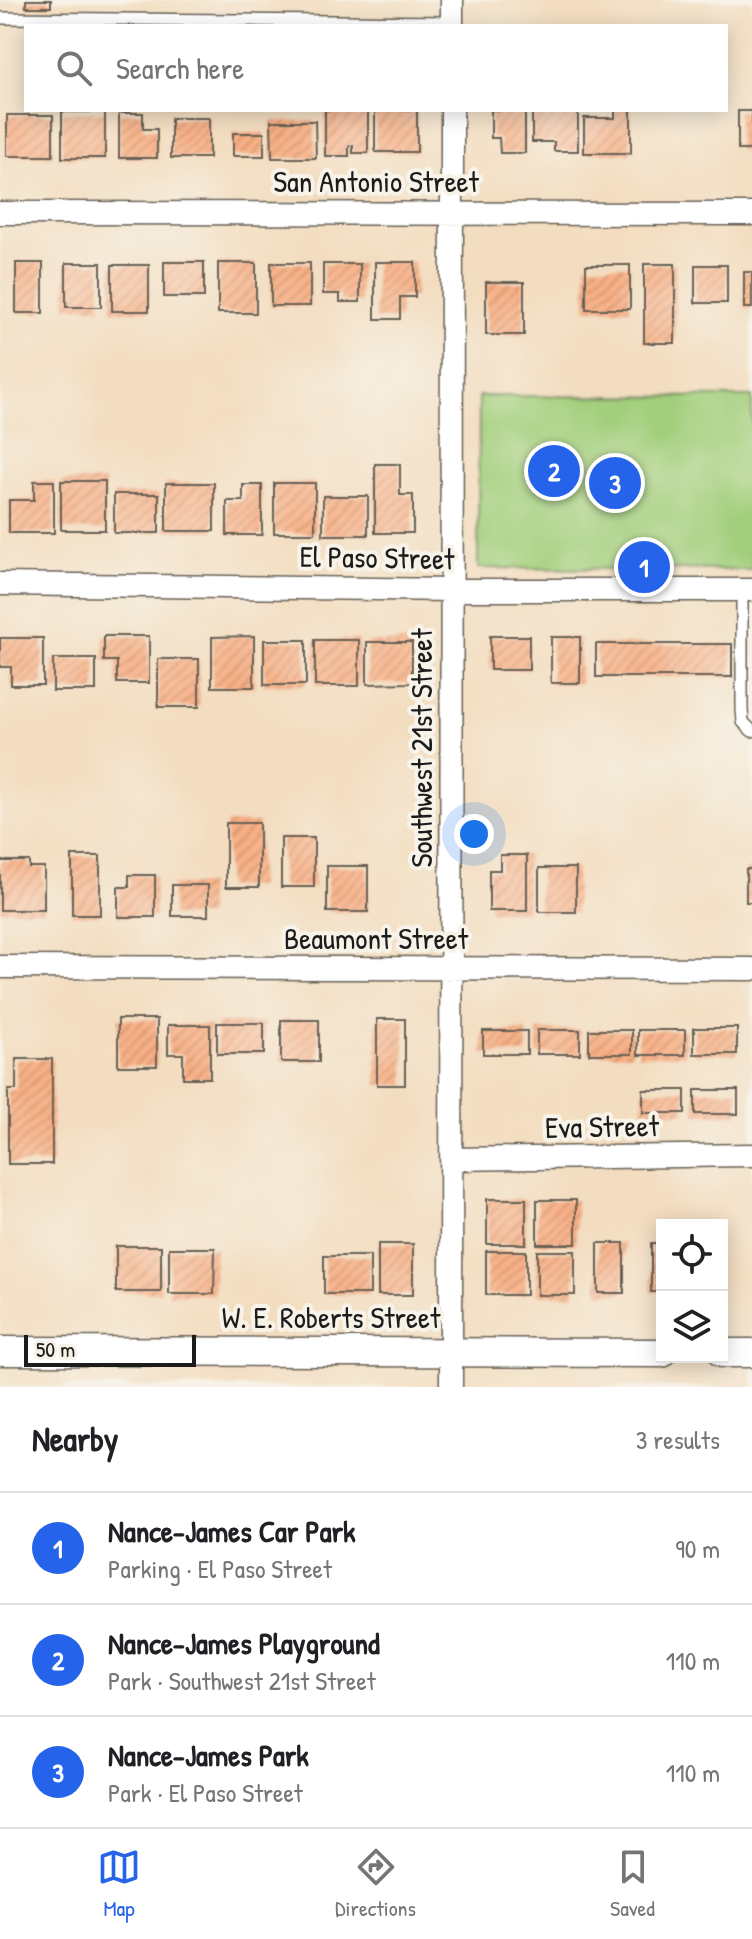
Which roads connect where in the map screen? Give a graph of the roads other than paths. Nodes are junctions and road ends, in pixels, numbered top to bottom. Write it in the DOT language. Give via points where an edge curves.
graph roads {
  1 [pos="452,16"];
  2 [pos="0,18"];
  3 [pos="452,112"];
  4 [pos="452,212"];
  5 [pos="0,213"];
  6 [pos="752,214"];
  7 [pos="0,584"];
  8 [pos="452,590"];
  9 [pos="747,590"];
  10 [pos="752,731"];
  11 [pos="0,967"];
  12 [pos="452,969"];
  13 [pos="752,969"];
  14 [pos="752,1155"];
  15 [pos="453,1159"];
  16 [pos="0,1351"];
  17 [pos="451,1352"];
  18 [pos="656,1353"];
  19 [pos="728,1353"];
  20 [pos="752,1353"];
  21 [pos="451,1387"];
  1 -- 2 [label="lane"];
  3 -- 4 [label="street, Southwest 21st Street"];
  4 -- 5 [label="street, San Antonio Street"];
  4 -- 6 [label="street, San Antonio Street"];
  4 -- 8 [label="street, Southwest 21st Street"];
  7 -- 8 [label="street, El Paso Street"];
  8 -- 9 [label="street, El Paso Street"];
  8 -- 12 [label="street, Southwest 21st Street"];
  9 -- 10 [label="lane" via="742,710 743,722"];
  11 -- 12 [label="street, Beaumont Street"];
  12 -- 13 [label="street, Beaumont Street"];
  12 -- 15 [label="street, Southwest 21st Street"];
  14 -- 15 [label="street, Eva Street"];
  15 -- 17 [label="street, Southwest 21st Street"];
  16 -- 17 [label="street, W. E. Roberts Street"];
  17 -- 18 [label="street, W. E. Roberts Street"];
  17 -- 21 [label="street, Southwest 21st Street"];
  19 -- 20 [label="street"];
}
